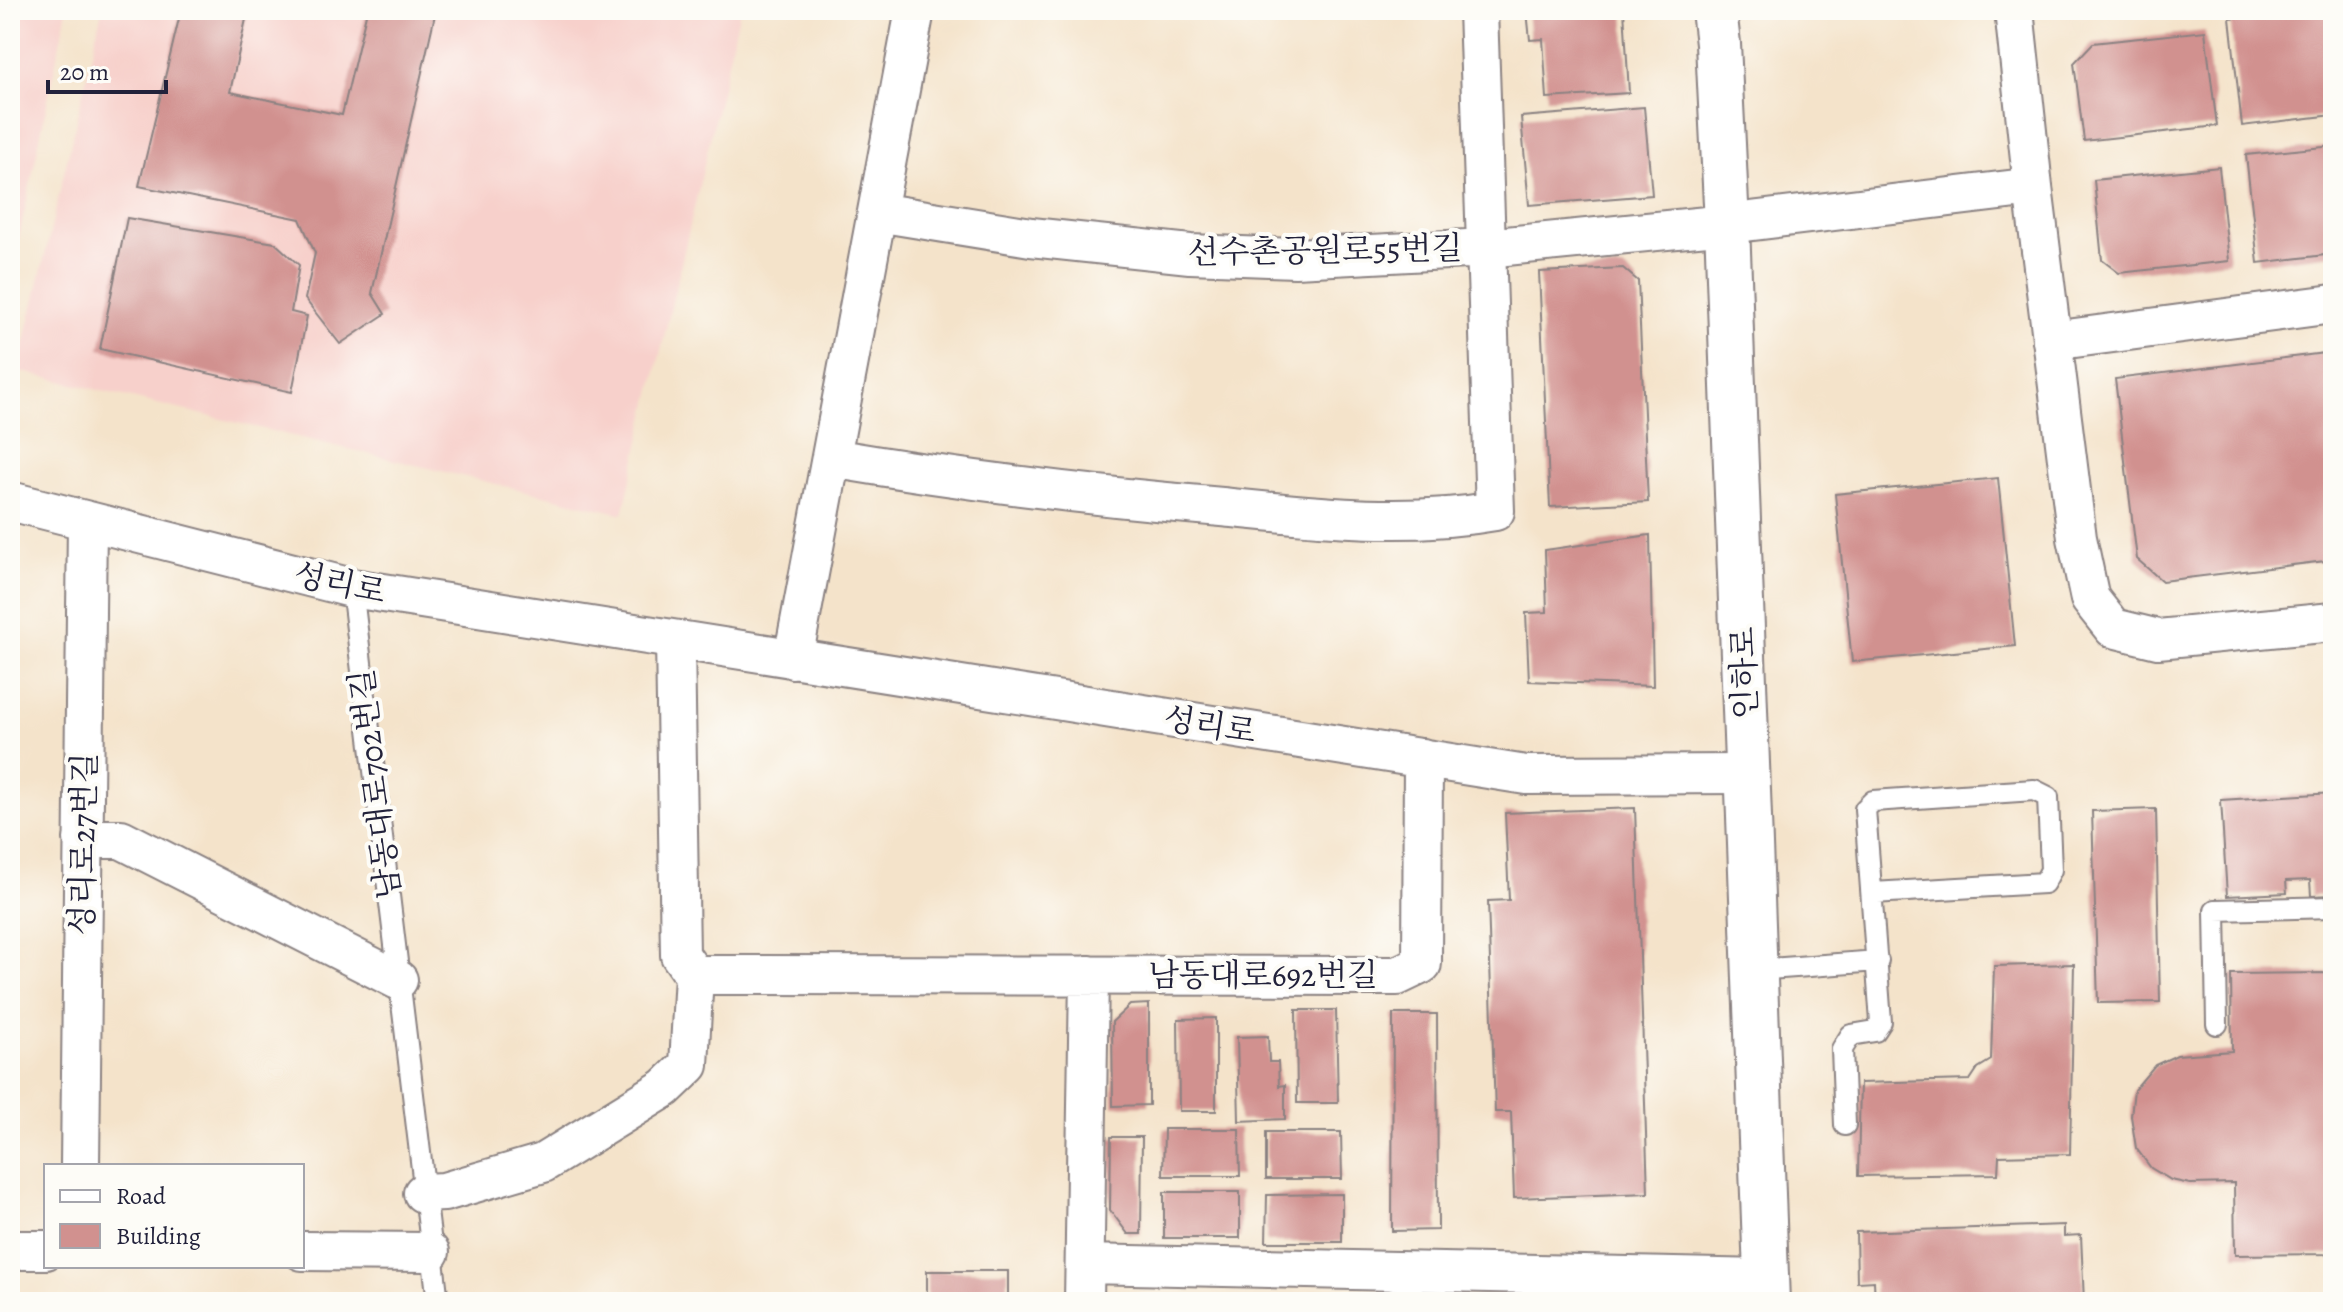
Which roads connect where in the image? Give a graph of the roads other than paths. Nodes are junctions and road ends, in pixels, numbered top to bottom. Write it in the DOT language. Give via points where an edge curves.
graph roads {
  1 [pos="915,10"];
  2 [pos="1478,10"];
  3 [pos="2014,10"];
  4 [pos="1720,21"];
  5 [pos="2033,187"];
  6 [pos="877,212"];
  7 [pos="1727,224"];
  8 [pos="1486,248"];
  9 [pos="2333,304"];
  10 [pos="2052,341"];
  11 [pos="831,458"];
  12 [pos="10,501"];
  13 [pos="87,521"];
  14 [pos="352,588"];
  15 [pos="2333,622"];
  16 [pos="675,640"];
  17 [pos="793,659"];
  18 [pos="1423,758"];
  19 [pos="1747,774"];
  20 [pos="83,839"];
  21 [pos="1873,893"];
  22 [pos="2333,907"];
  23 [pos="1878,961"];
  24 [pos="1754,970"];
  25 [pos="694,975"];
  26 [pos="1089,975"];
  27 [pos="398,980"];
  28 [pos="2217,1024"];
  29 [pos="1845,1125"];
  30 [pos="80,1164"];
  31 [pos="423,1193"];
  32 [pos="10,1250"];
  33 [pos="44,1250"];
  34 [pos="304,1251"];
  35 [pos="430,1252"];
  36 [pos="1085,1264"];
  37 [pos="1766,1291"];
  38 [pos="438,1302"];
  39 [pos="1084,1302"];
  1 -- 6 [label="street"];
  2 -- 8 [label="street"];
  3 -- 5 [label="street"];
  4 -- 7 [label="main road, 인하로"];
  5 -- 7 [label="street, 선수촌공원로55번길"];
  5 -- 10 [label="street"];
  6 -- 8 [label="street, 선수촌공원로55번길" via="1031,237 1190,254 1295,258"];
  6 -- 11 [label="street"];
  7 -- 8 [label="street, 선수촌공원로55번길"];
  7 -- 19 [label="main road, 인하로"];
  8 -- 11 [label="street" via="1495,511 1456,518 1337,518 1129,499"];
  9 -- 10 [label="street"];
  10 -- 15 [label="street" via="2077,538 2090,599 2113,628 2158,639"];
  11 -- 17 [label="street"];
  12 -- 13 [label="street, 성리로"];
  13 -- 14 [label="street, 성리로"];
  13 -- 20 [label="street, 성리로27번길"];
  14 -- 16 [label="street, 성리로"];
  14 -- 27 [label="lane, 남동대로702번길"];
  16 -- 17 [label="street, 성리로"];
  16 -- 25 [label="street" via="680,955"];
  17 -- 18 [label="street, 성리로"];
  18 -- 19 [label="street, 성리로" via="1526,775"];
  18 -- 26 [label="street, 남동대로692번길" via="1422,964 1397,976"];
  19 -- 24 [label="main road, 인하로"];
  20 -- 27 [label="street" via="121,839"];
  20 -- 30 [label="street, 성리로27번길"];
  21 -- 21 [label="lane" via="1865,809 1873,801 2034,790 2048,797 2051,870 2044,883"];
  21 -- 23 [label="lane"];
  22 -- 28 [label="lane" via="2215,910"];
  23 -- 24 [label="lane"];
  23 -- 29 [label="lane" via="1881,1022 1875,1031 1851,1035 1842,1049"];
  24 -- 37 [label="main road, 인하로"];
  25 -- 26 [label="street, 남동대로692번길"];
  25 -- 31 [label="street" via="689,1065 665,1088 543,1163 444,1192"];
  26 -- 36 [label="street"];
  27 -- 31 [label="lane, 남동대로702번길"];
  31 -- 35 [label="lane, 남동대로702번길"];
  32 -- 33 [label="street"];
  34 -- 35 [label="street"];
  35 -- 38 [label="lane, 남동대로702번길"];
  36 -- 37 [label="street"];
  36 -- 39 [label="street"];
}
